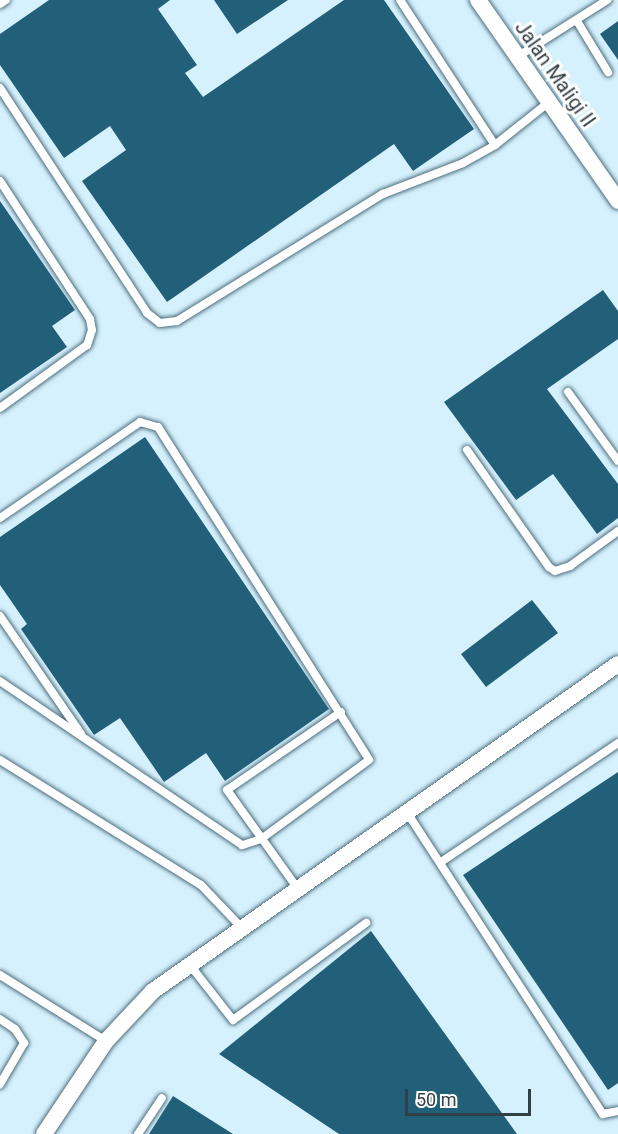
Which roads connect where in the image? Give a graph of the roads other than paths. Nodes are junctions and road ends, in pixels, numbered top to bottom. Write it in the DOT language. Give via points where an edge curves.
graph roads {
  1 [pos="6,0"];
  2 [pos="400,0"];
  3 [pos="478,0"];
  4 [pos="608,0"];
  5 [pos="0,4"];
  6 [pos="577,21"];
  7 [pos="517,57"];
  8 [pos="608,72"];
  9 [pos="0,88"];
  10 [pos="549,102"];
  11 [pos="495,145"];
  12 [pos="0,181"];
  13 [pos="618,201"];
  14 [pos="568,392"];
  15 [pos="0,408"];
  16 [pos="467,450"];
  17 [pos="618,460"];
  18 [pos="0,518"];
  19 [pos="618,531"];
  20 [pos="0,616"];
  21 [pos="618,664"];
  22 [pos="0,681"];
  23 [pos="341,712"];
  24 [pos="83,736"];
  25 [pos="618,742"];
  26 [pos="0,760"];
  27 [pos="408,814"];
  28 [pos="261,839"];
  29 [pos="441,862"];
  30 [pos="298,889"];
  31 [pos="366,922"];
  32 [pos="241,927"];
  33 [pos="190,966"];
  34 [pos="0,975"];
  35 [pos="0,1019"];
  36 [pos="106,1041"];
  37 [pos="0,1084"];
  38 [pos="162,1098"];
  39 [pos="618,1111"];
  40 [pos="44,1134"];
  41 [pos="138,1134"];
  1 -- 5 [label="lane"];
  2 -- 11 [label="lane"];
  3 -- 7 [label="street, Jalan Maligi II"];
  4 -- 6 [label="lane"];
  6 -- 7 [label="lane"];
  6 -- 8 [label="lane"];
  7 -- 10 [label="street, Jalan Maligi II"];
  9 -- 11 [label="lane" via="147,313 160,323 177,321 383,194 463,163"];
  10 -- 11 [label="lane"];
  10 -- 13 [label="street, Jalan Maligi II"];
  12 -- 15 [label="lane" via="90,319 92,330 87,345"];
  14 -- 17 [label="lane"];
  16 -- 19 [label="lane" via="549,567 562,570"];
  18 -- 23 [label="lane" via="140,422 158,427"];
  20 -- 24 [label="lane"];
  21 -- 27 [label="street"];
  22 -- 24 [label="lane"];
  23 -- 28 [label="lane" via="367,752 366,765"];
  23 -- 28 [label="lane" via="227,790"];
  24 -- 28 [label="lane" via="229,838 242,844"];
  25 -- 29 [label="lane"];
  26 -- 32 [label="lane" via="201,885"];
  27 -- 29 [label="lane"];
  27 -- 30 [label="street"];
  28 -- 30 [label="lane"];
  29 -- 39 [label="lane" via="603,1114"];
  30 -- 32 [label="street"];
  31 -- 33 [label="lane" via="233,1020"];
  32 -- 33 [label="street"];
  33 -- 36 [label="street" via="153,991"];
  34 -- 36 [label="lane"];
  35 -- 37 [label="lane" via="15,1029 24,1044"];
  36 -- 40 [label="street"];
  38 -- 41 [label="lane"];
}
